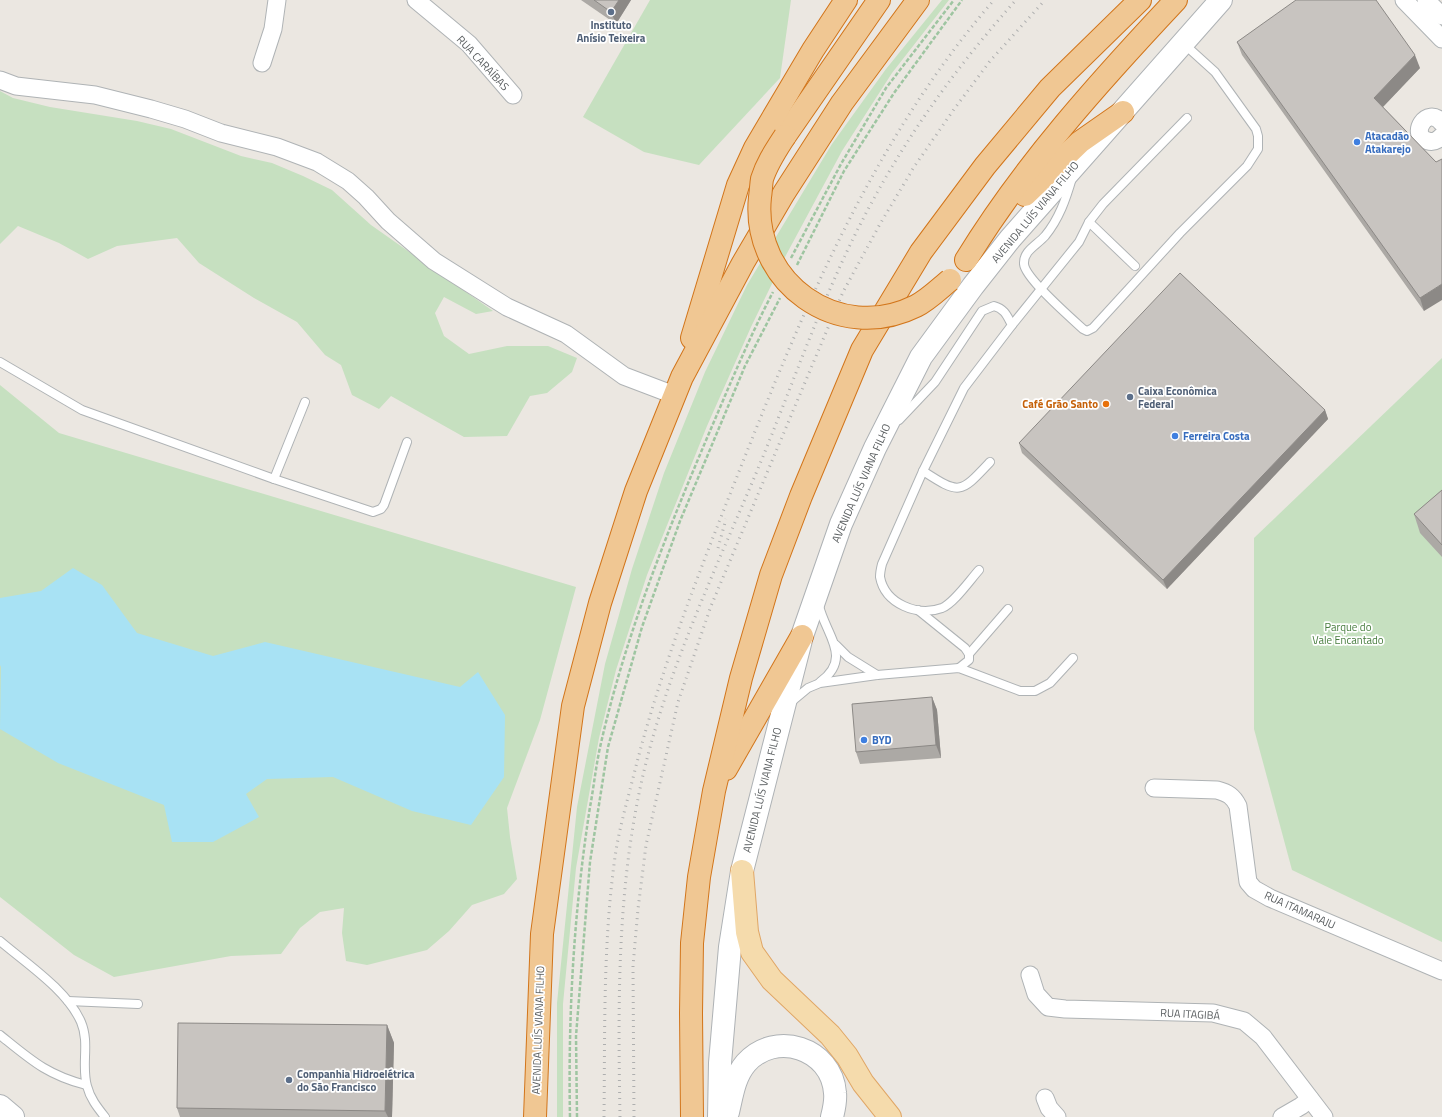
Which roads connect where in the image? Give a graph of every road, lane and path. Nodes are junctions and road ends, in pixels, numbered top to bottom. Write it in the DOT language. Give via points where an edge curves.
graph roads {
  1 [pos="277,0"];
  2 [pos="416,0"];
  3 [pos="846,0"];
  4 [pos="879,0"];
  5 [pos="918,0"];
  6 [pos="954,0"];
  7 [pos="962,0"];
  8 [pos="1140,0"];
  9 [pos="1176,0"];
  10 [pos="1221,0"];
  11 [pos="1404,0"];
  12 [pos="1426,0"];
  13 [pos="1442,16"];
  14 [pos="1442,39"];
  15 [pos="1183,43"];
  16 [pos="262,63"];
  17 [pos="0,80"];
  18 [pos="513,95"];
  19 [pos="1123,112"];
  20 [pos="1187,118"];
  21 [pos="1441,119"];
  22 [pos="1442,136"];
  23 [pos="1078,160"];
  24 [pos="1089,222"];
  25 [pos="966,260"];
  26 [pos="788,263"];
  27 [pos="1135,266"];
  28 [pos="795,269"];
  29 [pos="1042,289"];
  30 [pos="773,291"];
  31 [pos="781,296"];
  32 [pos="1012,325"];
  33 [pos="0,362"];
  34 [pos="678,386"];
  35 [pos="305,402"];
  36 [pos="407,442"];
  37 [pos="875,448"];
  38 [pos="990,462"];
  39 [pos="923,471"];
  40 [pos="274,479"];
  41 [pos="979,570"];
  42 [pos="816,595"];
  43 [pos="1008,609"];
  44 [pos="918,610"];
  45 [pos="802,636"];
  46 [pos="834,642"];
  47 [pos="969,654"];
  48 [pos="1073,658"];
  49 [pos="959,668"];
  50 [pos="877,675"];
  51 [pos="820,683"];
  52 [pos="781,712"];
  53 [pos="1154,788"];
  54 [pos="714,791"];
  55 [pos="742,871"];
  56 [pos="0,941"];
  57 [pos="1442,971"];
  58 [pos="1030,975"];
  59 [pos="68,1001"];
  60 [pos="138,1004"];
  61 [pos="0,1035"];
  62 [pos="86,1085"];
  63 [pos="1045,1098"];
  64 [pos="1310,1099"];
  65 [pos="0,1106"];
  66 [pos="534,1114"];
  67 [pos="13,1117"];
  68 [pos="105,1117"];
  69 [pos="570,1117"];
  70 [pos="577,1117"];
  71 [pos="692,1117"];
  72 [pos="720,1117"];
  73 [pos="726,1117"];
  74 [pos="832,1117"];
  75 [pos="890,1117"];
  76 [pos="1057,1117"];
  77 [pos="1282,1117"];
  78 [pos="1324,1117"];
  1 -- 16 [label="street" via="273,29"];
  2 -- 18 [label="street, RUA CARAÍBAS" via="470,44"];
  3 -- 34 [label="highway" via="754,148 738,185"];
  4 -- 25 [label="highway, bridge" via="771,156 762,180 759,220 763,243 774,266 794,289 813,304 836,314 868,317 892,315 917,306 950,280"];
  5 -- 34 [label="highway, AVENIDA LUÍS VIANA FILHO" via="842,103 784,193"];
  6 -- 26 [label="path" via="886,88 841,164"];
  7 -- 28 [label="path" via="894,93 844,171"];
  8 -- 54 [label="highway" via="1050,88 985,166 921,252 862,350 771,575 741,678"];
  9 -- 25 [label="highway" via="1114,65 1073,114 994,216"];
  10 -- 15 [label="main road, AVENIDA LUÍS VIANA FILHO"];
  11 -- 14 [label="street"];
  12 -- 13 [label="street"];
  15 -- 19 [label="main road, AVENIDA LUÍS VIANA FILHO"];
  15 -- 29 [label="lane" via="1215,72 1256,129 1258,149 1247,166 1180,233 1093,328 1083,330"];
  17 -- 34 [label="street" via="16,86 95,95 151,109 228,135 277,147 316,162 352,185 434,261 507,307 566,334 624,376"];
  19 -- 23 [label="main road, AVENIDA LUÍS VIANA FILHO"];
  19 -- 25 [label="highway" via="1080,142 1054,166"];
  20 -- 24 [label="lane" via="1111,195"];
  21 -- 22 [label="street" via="1431,117 1424,120 1419,131 1423,138 1430,142"];
  23 -- 29 [label="lane" via="1061,211 1024,259 1026,271"];
  23 -- 37 [label="main road, AVENIDA LUÍS VIANA FILHO" via="972,286 921,358"];
  24 -- 27 [label="lane"];
  24 -- 29 [label="lane" via="1079,242"];
  29 -- 32 [label="lane"];
  30 -- 69 [label="path" via="755,326 672,520 635,622 601,744 579,884 569,1021"];
  31 -- 70 [label="path" via="745,366 680,521 642,627 608,747 590,862 576,1036"];
  32 -- 37 [label="lane" via="1001,308 994,306 982,311 935,382"];
  32 -- 39 [label="lane" via="964,388"];
  33 -- 40 [label="lane" via="82,410"];
  34 -- 66 [label="highway, AVENIDA LUÍS VIANA FILHO" via="636,491 600,603 573,706 542,934"];
  35 -- 40 [label="lane"];
  36 -- 40 [label="lane" via="384,504 377,511 373,512"];
  37 -- 42 [label="main road, AVENIDA LUÍS VIANA FILHO" via="841,524"];
  38 -- 39 [label="lane" via="961,488 948,487"];
  39 -- 44 [label="lane" via="882,564 880,577 894,600 905,608"];
  41 -- 44 [label="lane" via="942,608"];
  42 -- 45 [label="main road, AVENIDA LUÍS VIANA FILHO"];
  42 -- 46 [label="lane" via="821,614"];
  43 -- 47 [label="lane"];
  44 -- 47 [label="lane"];
  45 -- 52 [label="main road, AVENIDA LUÍS VIANA FILHO"];
  45 -- 54 [label="highway"];
  46 -- 50 [label="lane" via="848,658"];
  46 -- 51 [label="lane" via="837,658 834,668"];
  47 -- 49 [label="lane" via="969,660"];
  48 -- 49 [label="lane" via="1050,683 1035,691 1020,691"];
  49 -- 50 [label="lane"];
  50 -- 51 [label="lane"];
  51 -- 52 [label="lane" via="808,688"];
  52 -- 55 [label="main road, AVENIDA LUÍS VIANA FILHO"];
  53 -- 57 [label="street, RUA ITAMARAJU" via="1227,792 1238,806 1248,882 1254,889"];
  54 -- 71 [label="highway" via="699,877 692,943"];
  55 -- 72 [label="main road, AVENIDA LUÍS VIANA FILHO" via="728,970 720,1063"];
  55 -- 75 [label="main road" via="747,932 752,952 777,985 847,1056 863,1083"];
  56 -- 59 [label="lane"];
  58 -- 64 [label="street, RUA ITAGIBÁ" via="1036,994 1048,1007 1213,1013 1244,1021 1263,1037"];
  59 -- 60 [label="lane"];
  59 -- 62 [label="lane" via="81,1023 85,1036"];
  61 -- 62 [label="lane" via="50,1073"];
  62 -- 68 [label="lane" via="94,1104"];
  63 -- 76 [label="street"];
  64 -- 77 [label="street"];
  64 -- 78 [label="street, RUA ITAGIBÁ"];
  65 -- 67 [label="main road"];
  73 -- 74 [label="main road" via="736,1079 745,1064 767,1048 785,1045 801,1048 824,1065 835,1092"];
}
